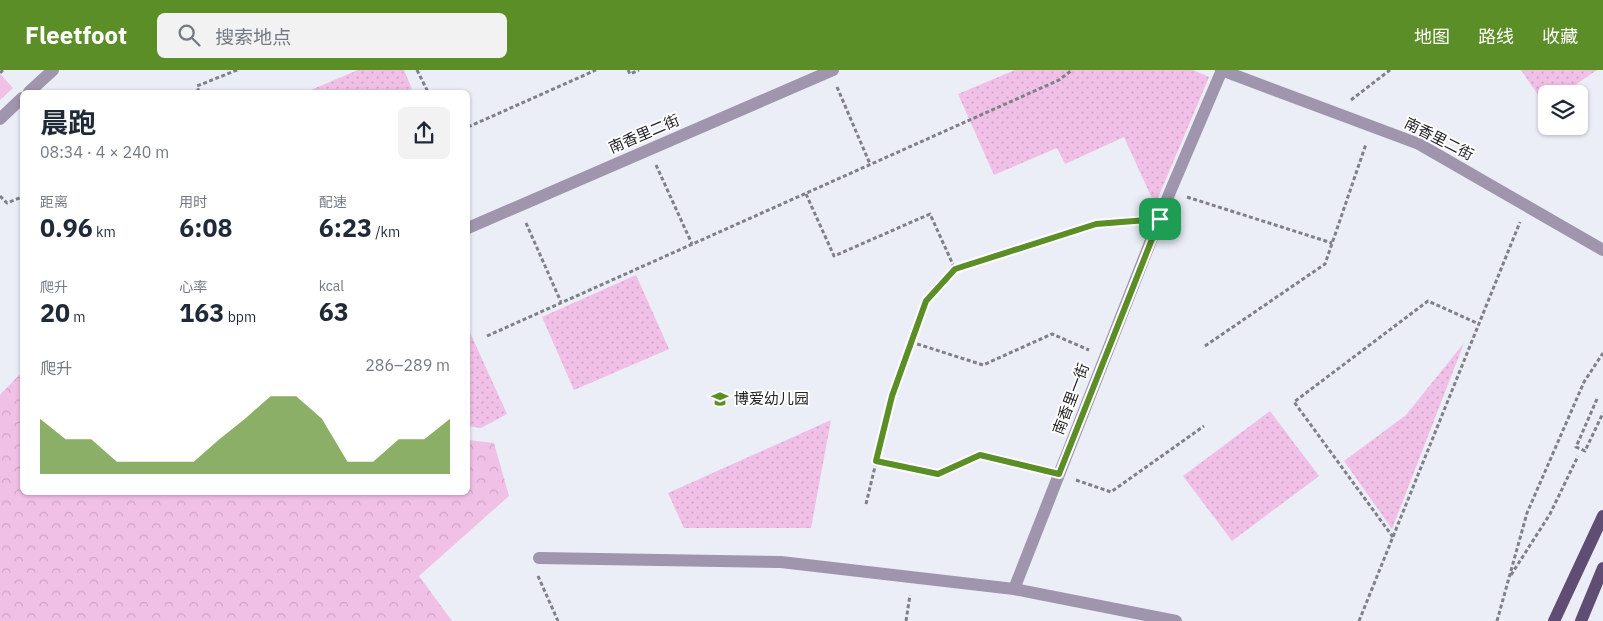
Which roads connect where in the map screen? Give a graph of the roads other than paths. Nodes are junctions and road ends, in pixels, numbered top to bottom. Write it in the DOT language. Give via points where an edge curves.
graph roads {
  1 [pos="53,70"];
  2 [pos="1222,70"];
  3 [pos="832,71"];
  4 [pos="31,90"];
  5 [pos="20,100"];
  6 [pos="0,119"];
  7 [pos="470,227"];
  8 [pos="1603,250"];
  9 [pos="1603,516"];
  10 [pos="540,558"];
  11 [pos="1603,568"];
  12 [pos="1014,589"];
  13 [pos="1176,621"];
  14 [pos="1554,621"];
  15 [pos="1581,621"];
  1 -- 4 [label="street"];
  2 -- 8 [label="street, 南香里二街" via="1418,144"];
  2 -- 12 [label="street, 南香里一街" via="1170,192"];
  3 -- 7 [label="street, 南香里二街"];
  5 -- 6 [label="street"];
  9 -- 14 [label="main road"];
  10 -- 12 [label="street" via="782,562"];
  11 -- 15 [label="main road"];
  12 -- 13 [label="street"];
}
